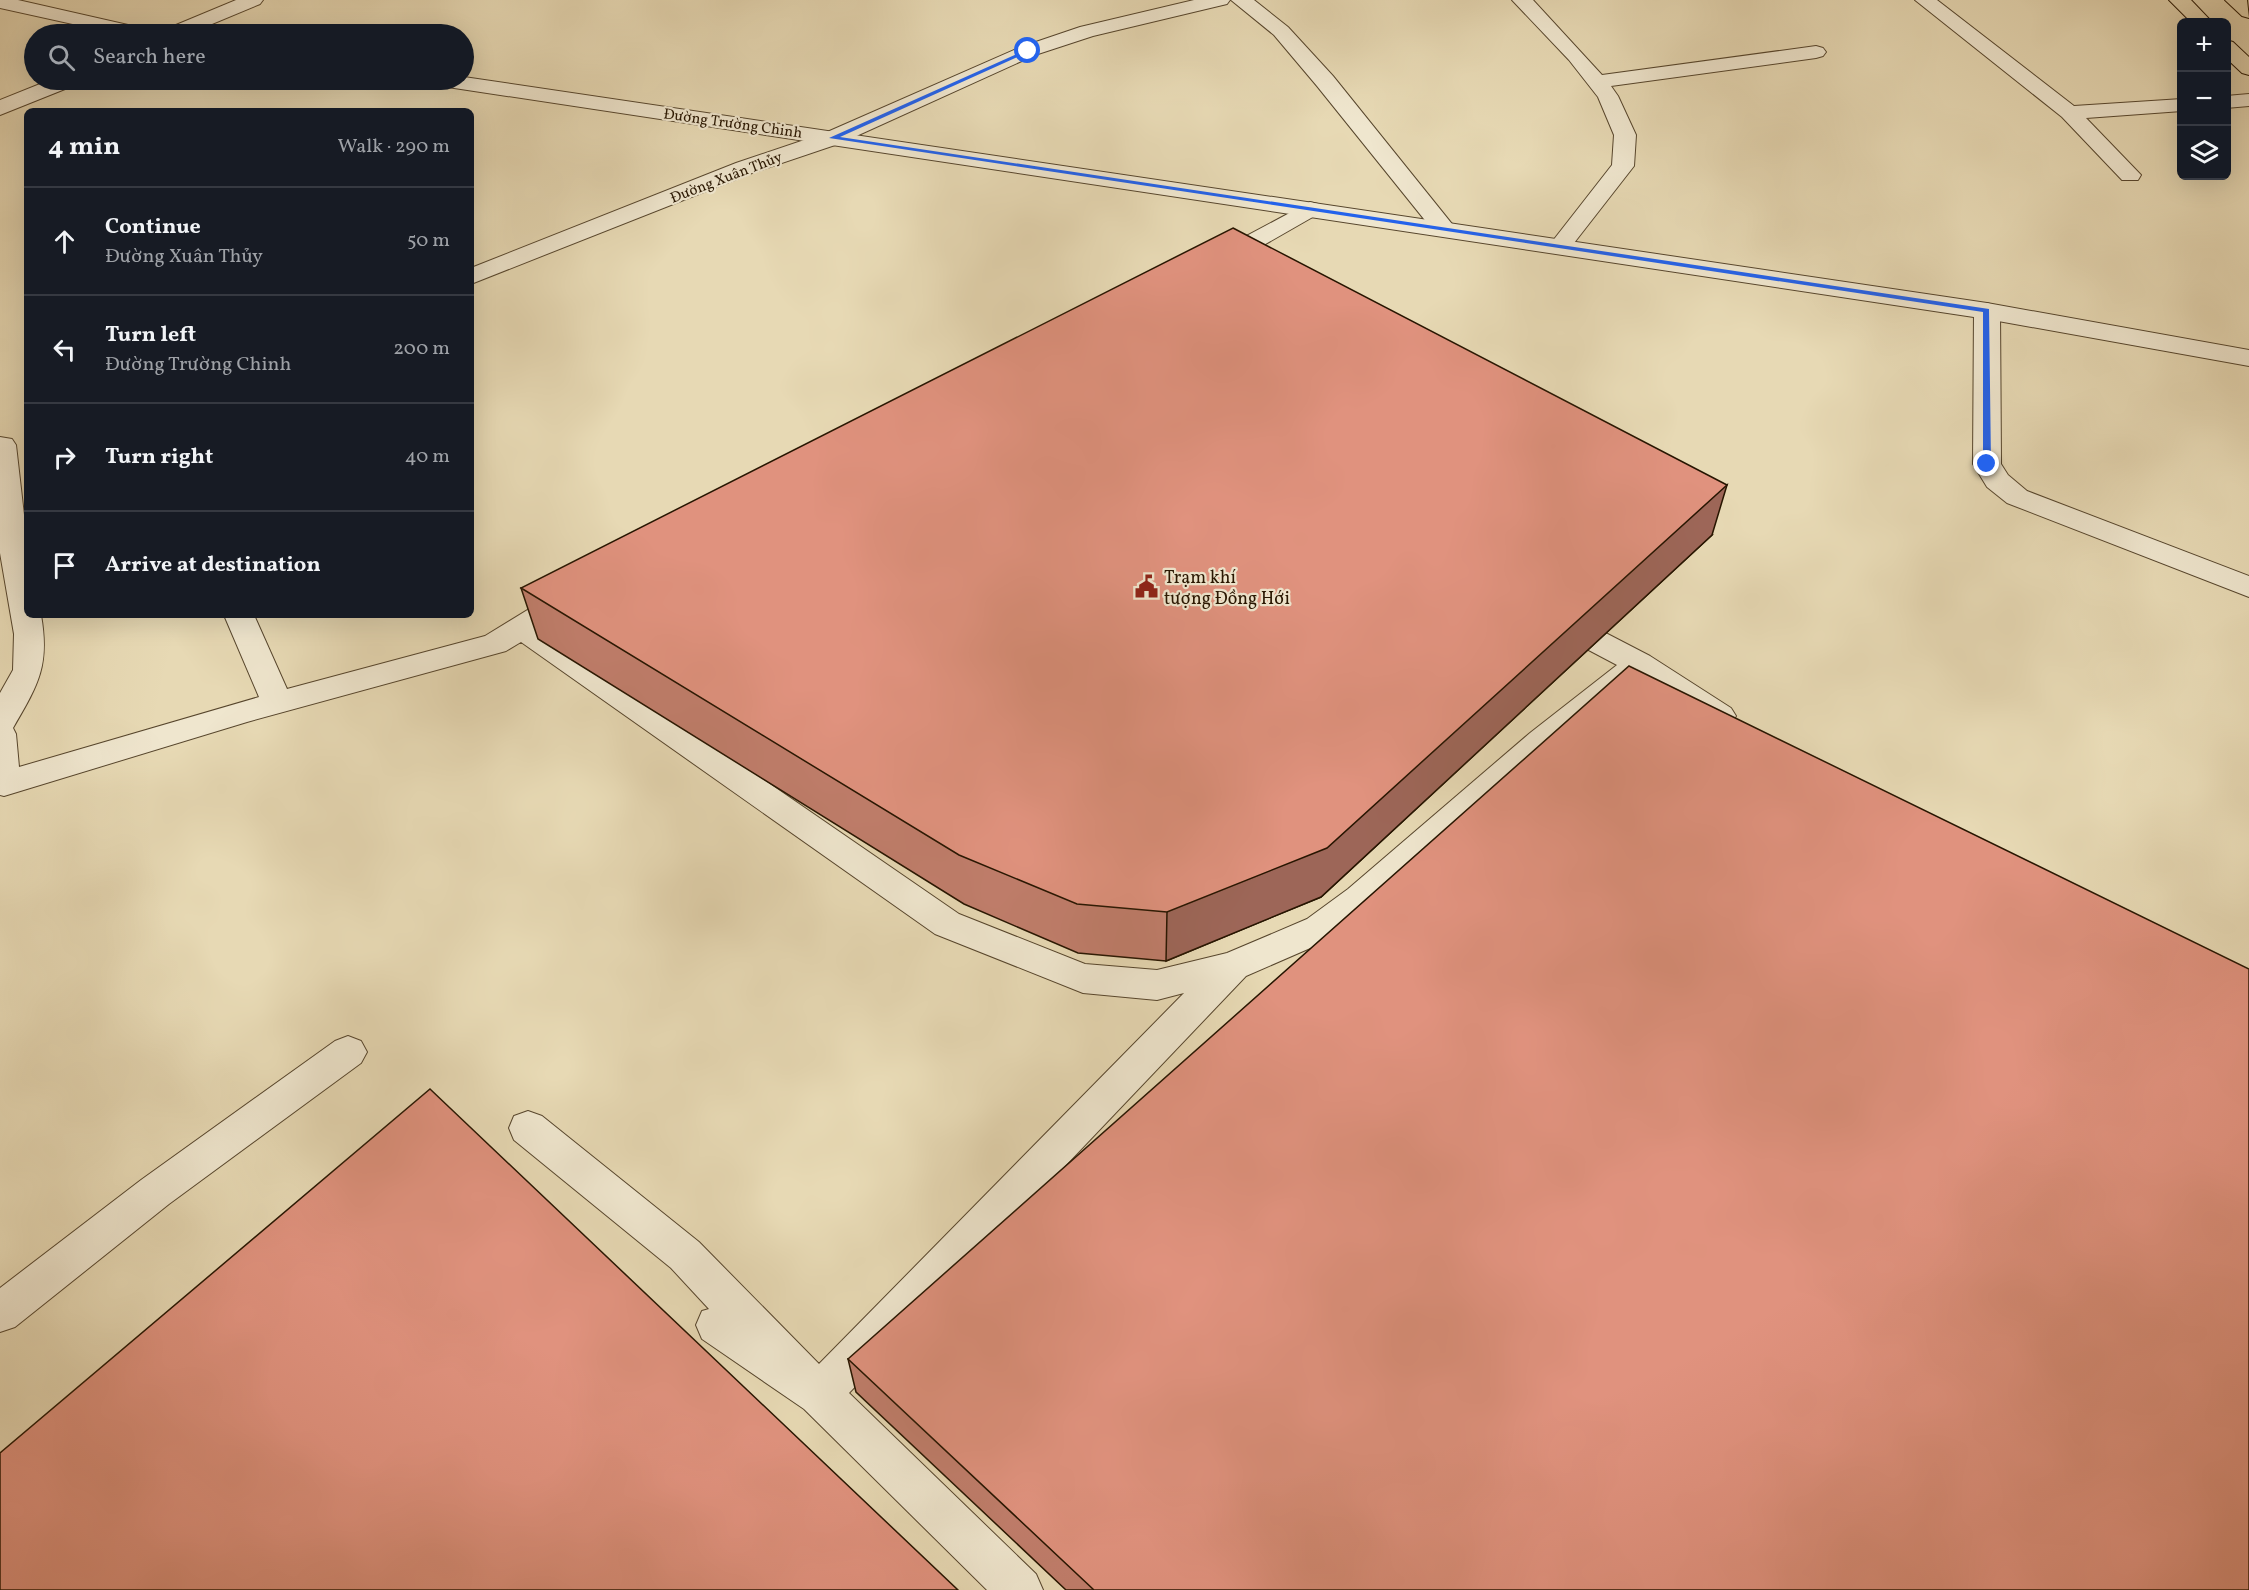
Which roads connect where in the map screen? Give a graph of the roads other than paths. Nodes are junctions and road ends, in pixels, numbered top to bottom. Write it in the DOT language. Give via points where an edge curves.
graph roads {
  1 [pos="253,0"];
  2 [pos="1220,0"];
  3 [pos="1241,0"];
  4 [pos="1522,0"];
  5 [pos="1925,0"];
  6 [pos="2179,0"];
  7 [pos="2235,0"];
  8 [pos="0,2"];
  9 [pos="2249,12"];
  10 [pos="2198,18"];
  11 [pos="98,24"];
  12 [pos="195,24"];
  13 [pos="2231,51"];
  14 [pos="1816,52"];
  15 [pos="2249,69"];
  16 [pos="1597,82"];
  17 [pos="474,85"];
  18 [pos="44,90"];
  19 [pos="2249,100"];
  20 [pos="2231,102"];
  21 [pos="2177,105"];
  22 [pos="0,108"];
  23 [pos="2069,112"];
  24 [pos="833,138"];
  25 [pos="2130,175"];
  26 [pos="1310,209"];
  27 [pos="1444,229"];
  28 [pos="1559,247"];
  29 [pos="1200,272"];
  30 [pos="474,276"];
  31 [pos="1987,311"];
  32 [pos="2249,358"];
  33 [pos="10,443"];
  34 [pos="599,582"];
  35 [pos="2249,587"];
  36 [pos="24,606"];
  37 [pos="1534,608"];
  38 [pos="26,618"];
  39 [pos="241,618"];
  40 [pos="521,627"];
  41 [pos="1639,664"];
  42 [pos="278,703"];
  43 [pos="0,723"];
  44 [pos="1745,733"];
  45 [pos="0,734"];
  46 [pos="1233,966"];
  47 [pos="348,1052"];
  48 [pos="528,1128"];
  49 [pos="0,1313"];
  50 [pos="717,1325"];
  51 [pos="819,1394"];
  52 [pos="1020,1590"];
  1 -- 12 [label="street"];
  2 -- 24 [label="street, Đường Xuân Thủy" via="1087,31 1028,51"];
  3 -- 27 [label="street" via="1281,31"];
  4 -- 16 [label="lane"];
  5 -- 23 [label="lane"];
  6 -- 10 [label="main road"];
  7 -- 9 [label="main road"];
  8 -- 11 [label="street"];
  13 -- 15 [label="main road"];
  14 -- 16 [label="lane"];
  16 -- 28 [label="lane" via="1608,96 1625,135 1623,166"];
  17 -- 24 [label="street, Đường Trường Chinh"];
  18 -- 22 [label="street"];
  19 -- 20 [label="lane"];
  21 -- 23 [label="lane"];
  23 -- 25 [label="lane"];
  24 -- 26 [label="street, Đường Trường Chinh"];
  24 -- 30 [label="street, Đường Xuân Thủy" via="744,168"];
  26 -- 27 [label="street, Đường Trường Chinh"];
  26 -- 29 [label="street"];
  27 -- 28 [label="street, Đường Trường Chinh"];
  28 -- 31 [label="street, Đường Trường Chinh"];
  31 -- 32 [label="street, Đường Trường Chinh"];
  31 -- 35 [label="street" via="1987,464 1997,481 2017,497"];
  33 -- 36 [label="street" via="13,545"];
  34 -- 40 [label="street"];
  37 -- 41 [label="street"];
  38 -- 43 [label="street" via="28,670"];
  39 -- 42 [label="street"];
  40 -- 42 [label="street" via="495,644"];
  40 -- 46 [label="street" via="947,924 1083,978 1157,985"];
  41 -- 44 [label="street"];
  41 -- 46 [label="street" via="1541,741 1360,899 1318,929"];
  42 -- 45 [label="street" via="4,784"];
  46 -- 51 [label="street" via="1100,1130"];
  47 -- 49 [label="street" via="155,1192"];
  48 -- 51 [label="street" via="685,1255"];
  50 -- 51 [label="street"];
  51 -- 52 [label="street"];
}
